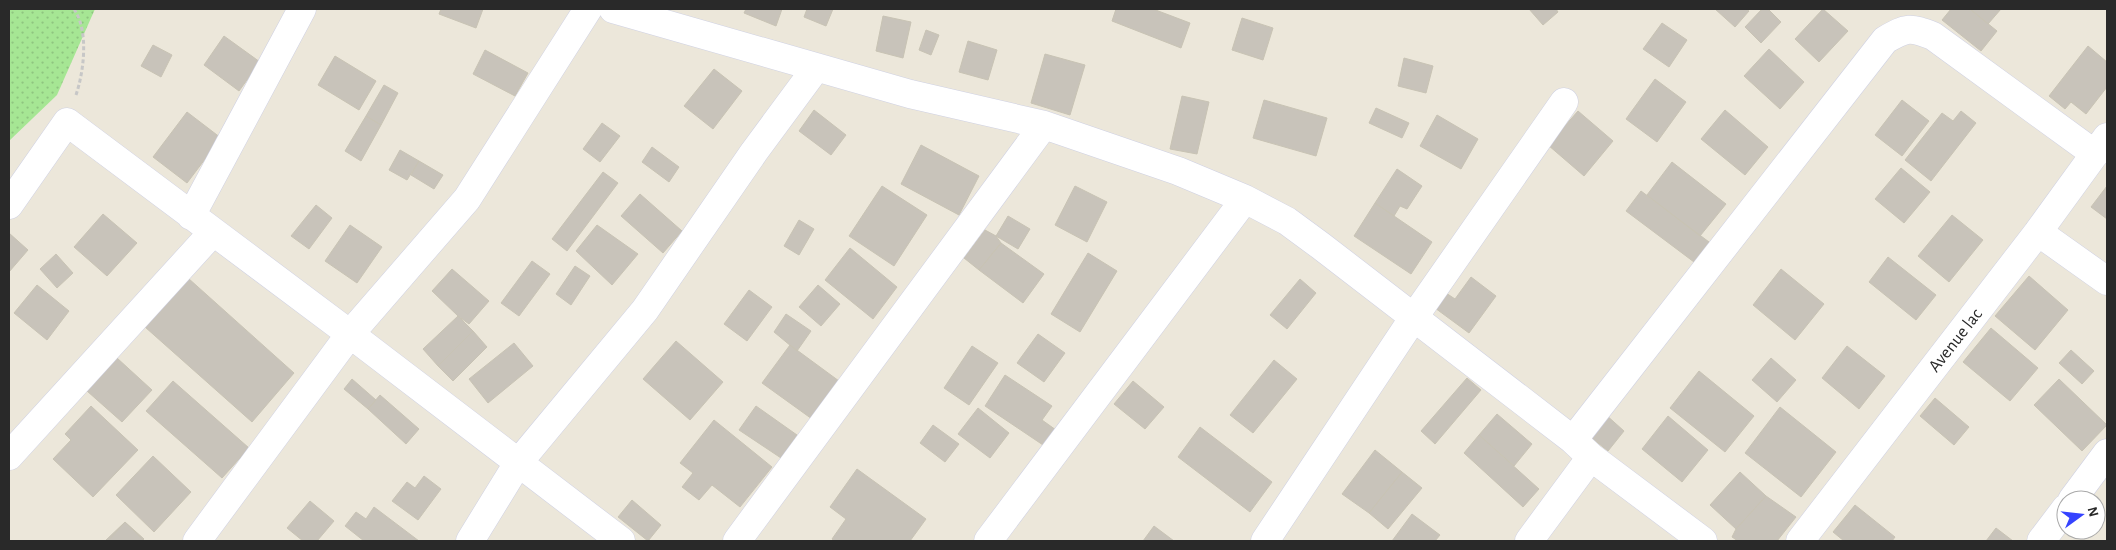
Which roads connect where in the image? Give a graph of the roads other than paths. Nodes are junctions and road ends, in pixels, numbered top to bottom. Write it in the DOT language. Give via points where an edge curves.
graph roads {
  1 [pos="302,9"];
  2 [pos="588,9"];
  3 [pos="613,9"];
  4 [pos="816,68"];
  5 [pos="1564,102"];
  6 [pos="1044,125"];
  7 [pos="2101,146"];
  8 [pos="1245,199"];
  9 [pos="9,205"];
  10 [pos="202,224"];
  11 [pos="2038,232"];
  12 [pos="2107,281"];
  13 [pos="1414,316"];
  14 [pos="350,334"];
  15 [pos="1582,449"];
  16 [pos="2107,453"];
  17 [pos="9,456"];
  18 [pos="518,464"];
  19 [pos="2079,490"];
  20 [pos="2056,521"];
  21 [pos="198,541"];
  22 [pos="470,541"];
  23 [pos="621,541"];
  24 [pos="737,541"];
  25 [pos="988,541"];
  26 [pos="1265,541"];
  27 [pos="1529,541"];
  28 [pos="1703,541"];
  29 [pos="1800,541"];
  30 [pos="2041,541"];
  1 -- 10 [label="street"];
  2 -- 14 [label="street" via="467,199"];
  3 -- 4 [label="street"];
  4 -- 6 [label="street"];
  4 -- 18 [label="street" via="645,310"];
  5 -- 13 [label="street"];
  6 -- 8 [label="street" via="1178,171"];
  6 -- 24 [label="street"];
  7 -- 11 [label="street, Avenue lac"];
  7 -- 15 [label="street" via="1933,36 1914,28 1885,40"];
  8 -- 13 [label="street" via="1287,221"];
  8 -- 25 [label="street"];
  9 -- 10 [label="street" via="67,122"];
  10 -- 14 [label="street"];
  10 -- 17 [label="street"];
  11 -- 12 [label="street"];
  11 -- 29 [label="street, Avenue lac"];
  13 -- 15 [label="street"];
  13 -- 26 [label="street"];
  14 -- 18 [label="street"];
  14 -- 21 [label="street"];
  15 -- 27 [label="street"];
  15 -- 28 [label="street"];
  16 -- 19 [label="street"];
  18 -- 22 [label="street"];
  18 -- 23 [label="street"];
  20 -- 30 [label="street"];
}
